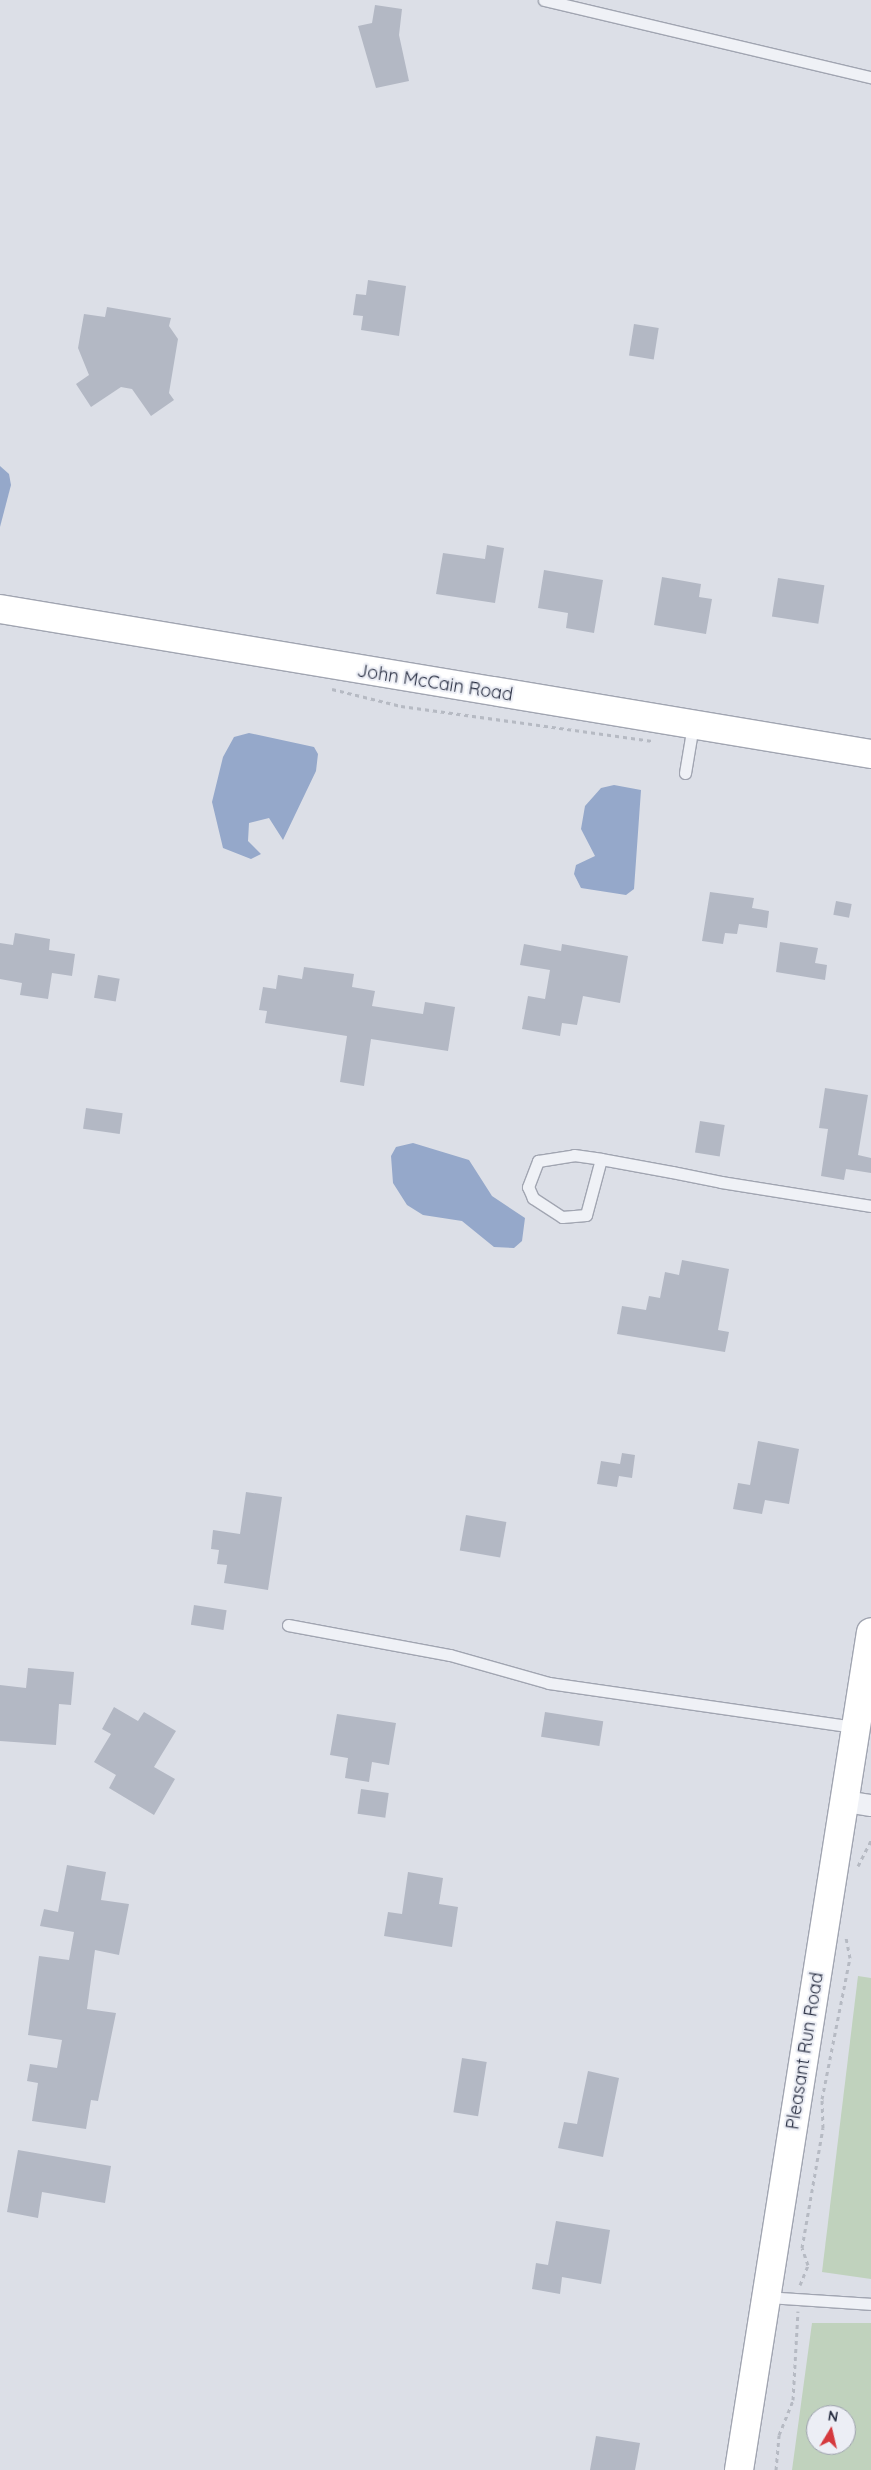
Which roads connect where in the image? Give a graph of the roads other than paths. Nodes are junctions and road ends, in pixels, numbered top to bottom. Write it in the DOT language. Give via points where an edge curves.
graph roads {
  1 [pos="544,0"];
  2 [pos="871,77"];
  3 [pos="0,609"];
  4 [pos="693,725"];
  5 [pos="871,754"];
  6 [pos="685,773"];
  7 [pos="600,1159"];
  8 [pos="871,1206"];
  9 [pos="288,1624"];
  10 [pos="871,1632"];
  11 [pos="856,1727"];
  12 [pos="858,1803"];
  13 [pos="766,2297"];
  14 [pos="871,2304"];
  15 [pos="739,2470"];
  1 -- 2 [label="lane"];
  3 -- 4 [label="main road, John McCain Road"];
  4 -- 5 [label="main road, John McCain Road"];
  4 -- 6 [label="lane"];
  7 -- 7 [label="lane" via="586,1215 562,1217 533,1198 528,1187 538,1160 574,1154"];
  7 -- 8 [label="lane"];
  9 -- 11 [label="lane" via="450,1655 549,1683"];
  10 -- 11 [label="main road, Pleasant Run Road"];
  11 -- 12 [label="main road, Pleasant Run Road"];
  12 -- 13 [label="main road, Pleasant Run Road"];
  13 -- 14 [label="lane"];
  13 -- 15 [label="main road, Pleasant Run Road"];
}
